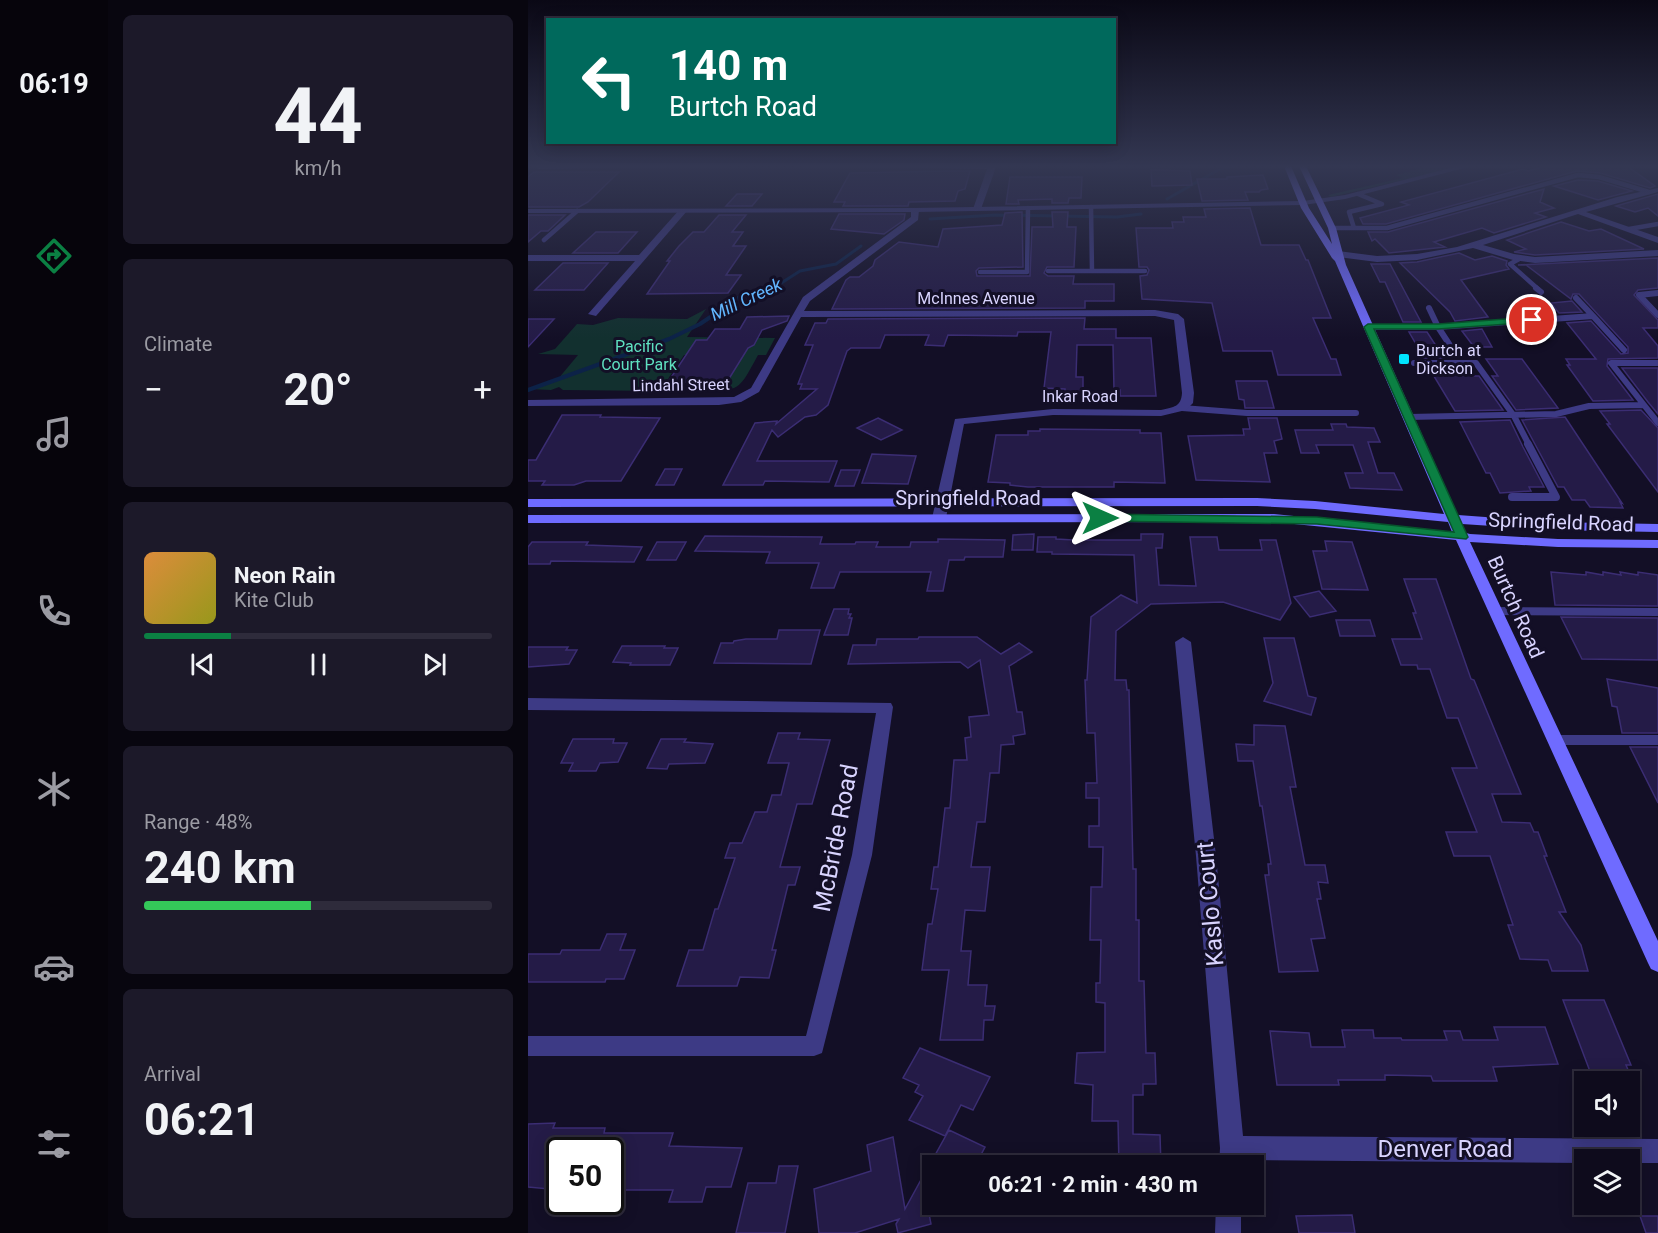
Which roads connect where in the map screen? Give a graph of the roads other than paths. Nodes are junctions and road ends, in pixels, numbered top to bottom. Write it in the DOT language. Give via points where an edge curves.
graph roads {
  1 [pos="563,224"];
  2 [pos="672,224"];
  3 [pos="908,224"];
  4 [pos="1029,224"];
  5 [pos="1092,224"];
  6 [pos="1313,224"];
  7 [pos="1330,224"];
  8 [pos="1353,224"];
  9 [pos="1403,224"];
  10 [pos="1540,224"];
  11 [pos="1613,224"];
  12 [pos="1658,224"];
  13 [pos="1332,228"];
  14 [pos="1354,228"];
  15 [pos="1629,229"];
  16 [pos="544,240"];
  17 [pos="1658,240"];
  18 [pos="1471,244"];
  19 [pos="1658,253"];
  20 [pos="528,258"];
  21 [pos="642,258"];
  22 [pos="1521,258"];
  23 [pos="1339,260"];
  24 [pos="1048,270"];
  25 [pos="1092,270"];
  26 [pos="1145,271"];
  27 [pos="980,272"];
  28 [pos="1541,292"];
  29 [pos="1658,293"];
  30 [pos="1576,297"];
  31 [pos="1429,308"];
  32 [pos="593,314"];
  33 [pos="798,314"];
  34 [pos="1658,315"];
  35 [pos="1593,316"];
  36 [pos="1368,327"];
  37 [pos="1438,327"];
  38 [pos="1624,350"];
  39 [pos="1453,351"];
  40 [pos="1414,363"];
  41 [pos="1658,363"];
  42 [pos="532,402"];
  43 [pos="1644,405"];
  44 [pos="1182,408"];
  45 [pos="528,412"];
  46 [pos="1356,413"];
  47 [pos="1515,416"];
  48 [pos="1409,417"];
  49 [pos="1658,423"];
  50 [pos="1512,497"];
  51 [pos="942,501"];
  52 [pos="528,503"];
  53 [pos="939,518"];
  54 [pos="1455,518"];
  55 [pos="528,519"];
  56 [pos="1658,528"];
  57 [pos="1462,537"];
  58 [pos="1658,544"];
  59 [pos="1494,611"];
  60 [pos="1658,612"];
  61 [pos="1183,642"];
  62 [pos="528,704"];
  63 [pos="1553,740"];
  64 [pos="1658,740"];
  65 [pos="1658,963"];
  66 [pos="528,1046"];
  67 [pos="1658,1151"];
  68 [pos="1232,1155"];
  69 [pos="1264,1157"];
  70 [pos="1229,1215"];
  71 [pos="1228,1233"];
  1 -- 16 [label="lane"];
  2 -- 21 [label="street"];
  3 -- 33 [label="street, Lindahl Street" via="806,299"];
  4 -- 27 [label="lane" via="1028,272"];
  5 -- 25 [label="lane"];
  6 -- 23 [label="main road, Burtch Road"];
  7 -- 13 [label="main road, Burtch Road"];
  8 -- 14 [label="lane"];
  9 -- 14 [label="lane"];
  10 -- 18 [label="street"];
  11 -- 15 [label="street"];
  12 -- 15 [label="lane"];
  13 -- 14 [label="lane"];
  13 -- 23 [label="main road, Burtch Road"];
  15 -- 17 [label="street"];
  18 -- 22 [label="street"];
  18 -- 23 [label="street" via="1373,264"];
  19 -- 22 [label="street"];
  20 -- 21 [label="street"];
  21 -- 32 [label="street"];
  22 -- 28 [label="lane" via="1510,264"];
  23 -- 36 [label="main road, Burtch Road"];
  24 -- 25 [label="lane"];
  25 -- 26 [label="lane"];
  29 -- 34 [label="lane" via="1639,295"];
  30 -- 35 [label="lane"];
  31 -- 37 [label="lane"];
  33 -- 42 [label="street, Lindahl Street" via="755,390 737,400"];
  33 -- 44 [label="street, McInnes Avenue" via="1175,316 1179,319 1188,393"];
  35 -- 37 [label="lane"];
  35 -- 38 [label="lane"];
  36 -- 37 [label="lane"];
  36 -- 48 [label="main road, Burtch Road"];
  37 -- 39 [label="lane"];
  40 -- 47 [label="lane" via="1476,363"];
  41 -- 43 [label="lane" via="1611,363"];
  42 -- 45 [label="street"];
  43 -- 47 [label="lane" via="1589,406 1556,414"];
  43 -- 49 [label="lane"];
  44 -- 46 [label="lane" via="1271,415"];
  44 -- 51 [label="street, Inkar Road" via="1161,413 1053,412 959,421"];
  47 -- 48 [label="lane"];
  47 -- 50 [label="lane" via="1556,497"];
  48 -- 54 [label="main road, Burtch Road"];
  51 -- 52 [label="main road, Springfield Road"];
  51 -- 53 [label="street, Inkar Road"];
  51 -- 54 [label="main road, Springfield Road" via="1292,503"];
  53 -- 55 [label="main road, Springfield Road"];
  53 -- 57 [label="main road, Springfield Road" via="1274,518"];
  54 -- 56 [label="main road, Springfield Road" via="1528,525"];
  54 -- 57 [label="main road, Burtch Road"];
  57 -- 58 [label="main road, Springfield Road"];
  57 -- 59 [label="main road, Burtch Road"];
  59 -- 60 [label="lane"];
  59 -- 63 [label="main road, Burtch Road"];
  61 -- 68 [label="street, Kaslo Court"];
  62 -- 66 [label="street, McBride Road" via="885,707 862,855 814,1046"];
  63 -- 64 [label="lane"];
  63 -- 65 [label="main road, Burtch Road"];
  67 -- 69 [label="street, Denver Road"];
  70 -- 71 [label="street"];
}
